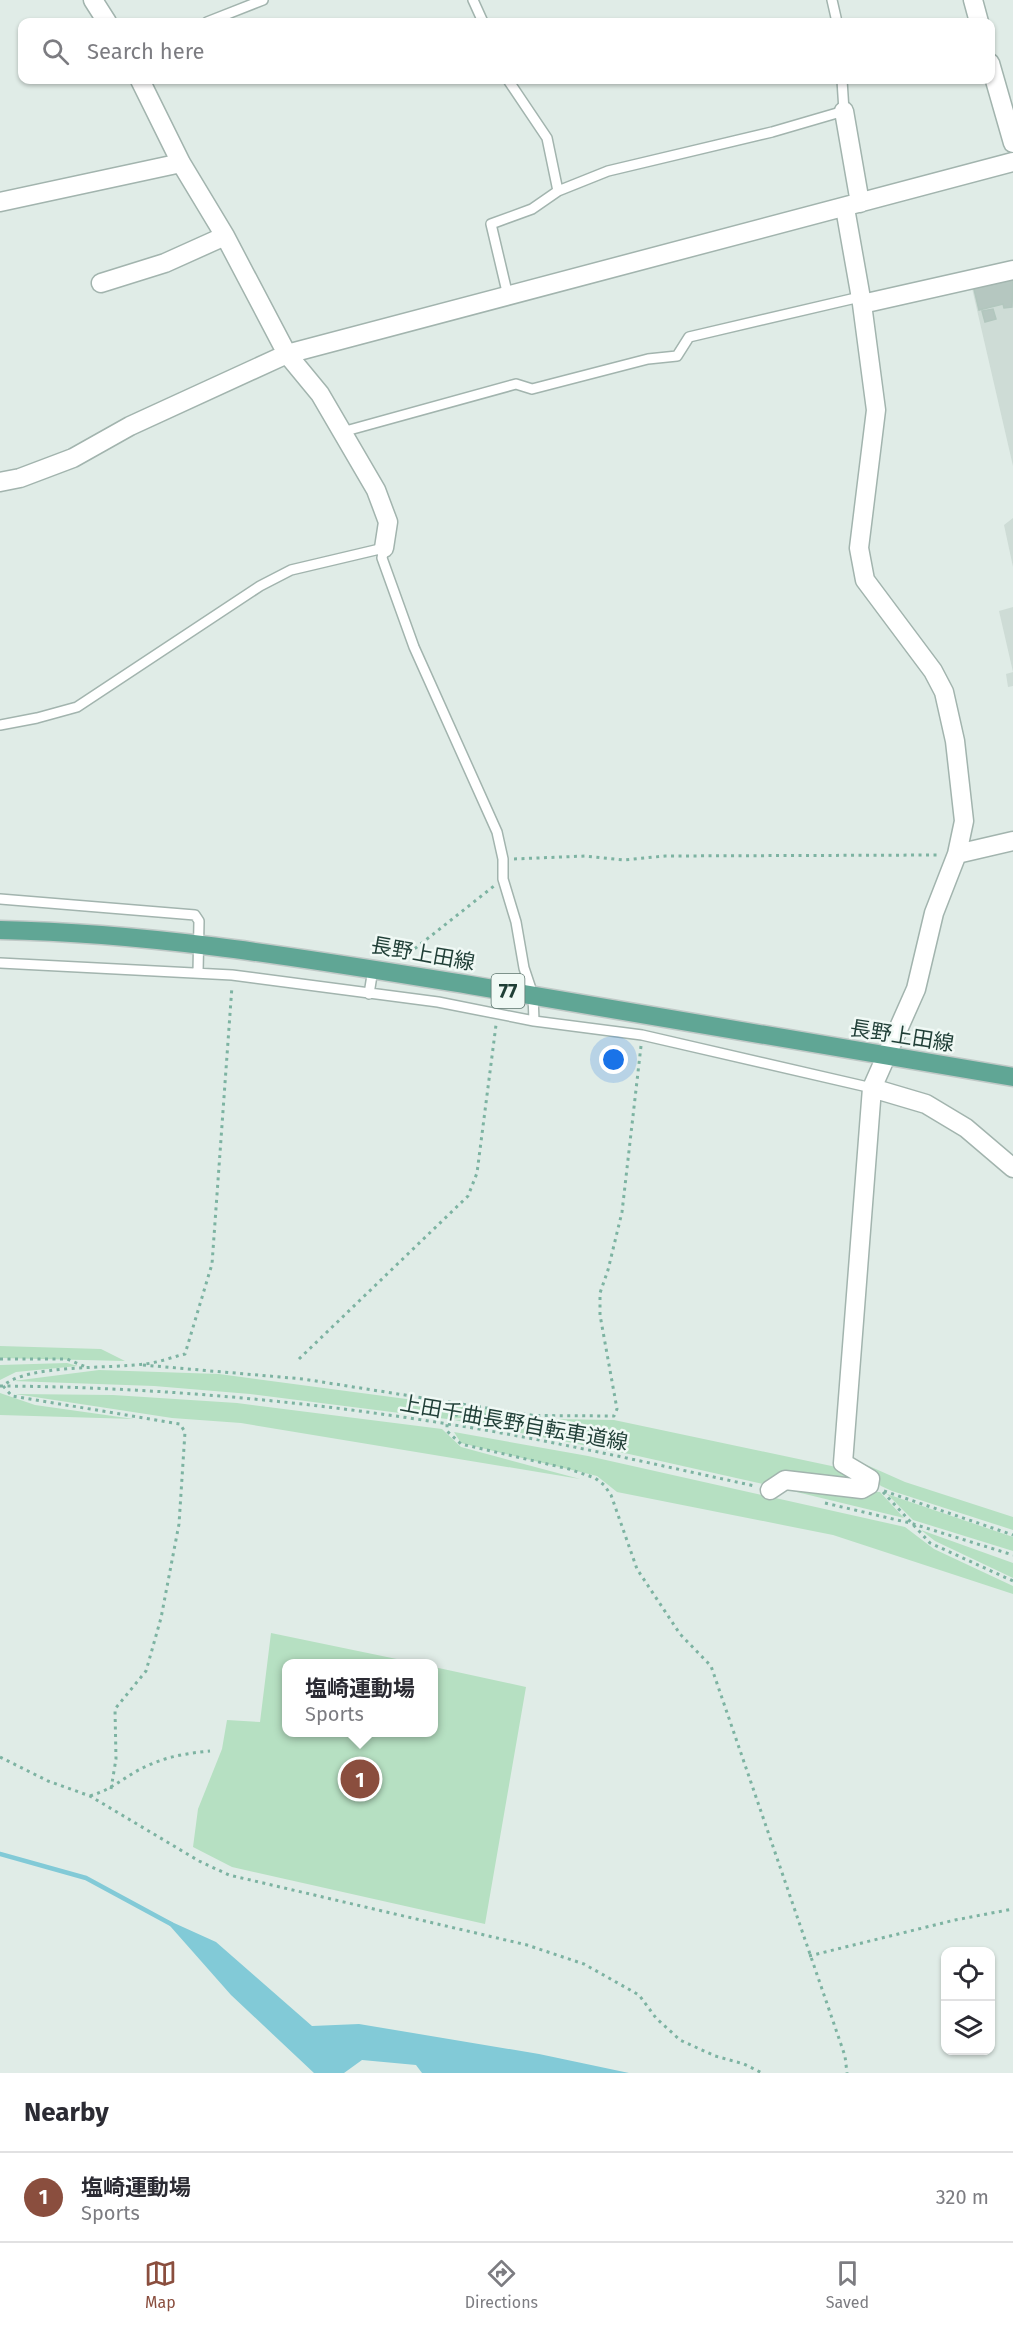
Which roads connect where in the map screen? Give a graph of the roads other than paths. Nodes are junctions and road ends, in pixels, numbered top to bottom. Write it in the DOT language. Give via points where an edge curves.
graph roads {
  1 [pos="93,0"];
  2 [pos="263,0"];
  3 [pos="473,0"];
  4 [pos="832,0"];
  5 [pos="973,0"];
  6 [pos="104,18"];
  7 [pos="217,18"];
  8 [pos="481,18"];
  9 [pos="836,18"];
  10 [pos="978,18"];
  11 [pos="995,80"];
  12 [pos="142,84"];
  13 [pos="511,84"];
  14 [pos="842,84"];
  15 [pos="844,111"];
  16 [pos="1013,143"];
  17 [pos="1013,162"];
  18 [pos="181,163"];
  19 [pos="558,191"];
  20 [pos="0,202"];
  21 [pos="852,206"];
  22 [pos="225,236"];
  23 [pos="1013,270"];
  24 [pos="100,283"];
  25 [pos="508,296"];
  26 [pos="861,300"];
  27 [pos="287,354"];
  28 [pos="342,432"];
  29 [pos="0,482"];
  30 [pos="384,548"];
  31 [pos="0,725"];
  32 [pos="1013,841"];
  33 [pos="957,854"];
  34 [pos="0,899"];
  35 [pos="0,930"];
  36 [pos="199,943"];
  37 [pos="0,963"];
  38 [pos="373,969"];
  39 [pos="198,973"];
  40 [pos="369,994"];
  41 [pos="533,995"];
  42 [pos="534,1021"];
  43 [pos="885,1056"];
  44 [pos="1013,1077"];
  45 [pos="873,1088"];
  46 [pos="1013,1168"];
  47 [pos="770,1490"];
  1 -- 6 [label="street"];
  2 -- 7 [label="lane"];
  3 -- 8 [label="lane"];
  4 -- 9 [label="lane"];
  5 -- 10 [label="street"];
  11 -- 16 [label="street"];
  12 -- 18 [label="street"];
  13 -- 19 [label="lane" via="547,138"];
  14 -- 15 [label="lane"];
  15 -- 19 [label="lane" via="608,171"];
  15 -- 21 [label="street"];
  17 -- 21 [label="street"];
  18 -- 20 [label="street"];
  18 -- 22 [label="street"];
  19 -- 25 [label="lane" via="531,209 491,224"];
  21 -- 25 [label="street"];
  21 -- 26 [label="street"];
  22 -- 24 [label="street" via="165,263"];
  22 -- 27 [label="street"];
  23 -- 26 [label="street"];
  25 -- 27 [label="street"];
  26 -- 28 [label="lane" via="689,337 677,356 648,359 532,389 516,384"];
  26 -- 33 [label="street" via="876,410 859,548 865,580 933,671 944,692 955,741 964,821"];
  27 -- 28 [label="street" via="320,394"];
  27 -- 29 [label="street" via="130,426 73,458"];
  28 -- 30 [label="street" via="376,490 388,522"];
  30 -- 31 [label="lane" via="291,570 260,586 77,707"];
  30 -- 41 [label="lane" via="382,558 414,647 497,832 503,879"];
  32 -- 33 [label="street"];
  33 -- 43 [label="street" via="941,889 916,989"];
  34 -- 36 [label="lane" via="195,915 199,921"];
  35 -- 36 [label="main road, 長野上田線 / 77"];
  36 -- 38 [label="main road, 長野上田線 / 77"];
  36 -- 39 [label="lane"];
  37 -- 39 [label="lane"];
  38 -- 40 [label="lane"];
  38 -- 41 [label="main road, 長野上田線 / 77"];
  39 -- 40 [label="lane"];
  40 -- 42 [label="lane" via="498,1011"];
  41 -- 42 [label="lane"];
  41 -- 43 [label="main road, 長野上田線 / 77"];
  42 -- 45 [label="lane" via="642,1035"];
  43 -- 44 [label="main road, 長野上田線 / 77"];
  43 -- 45 [label="street"];
  45 -- 46 [label="street" via="926,1104 966,1128"];
  45 -- 47 [label="street" via="843,1463 870,1479 875,1488 786,1480"];
}
